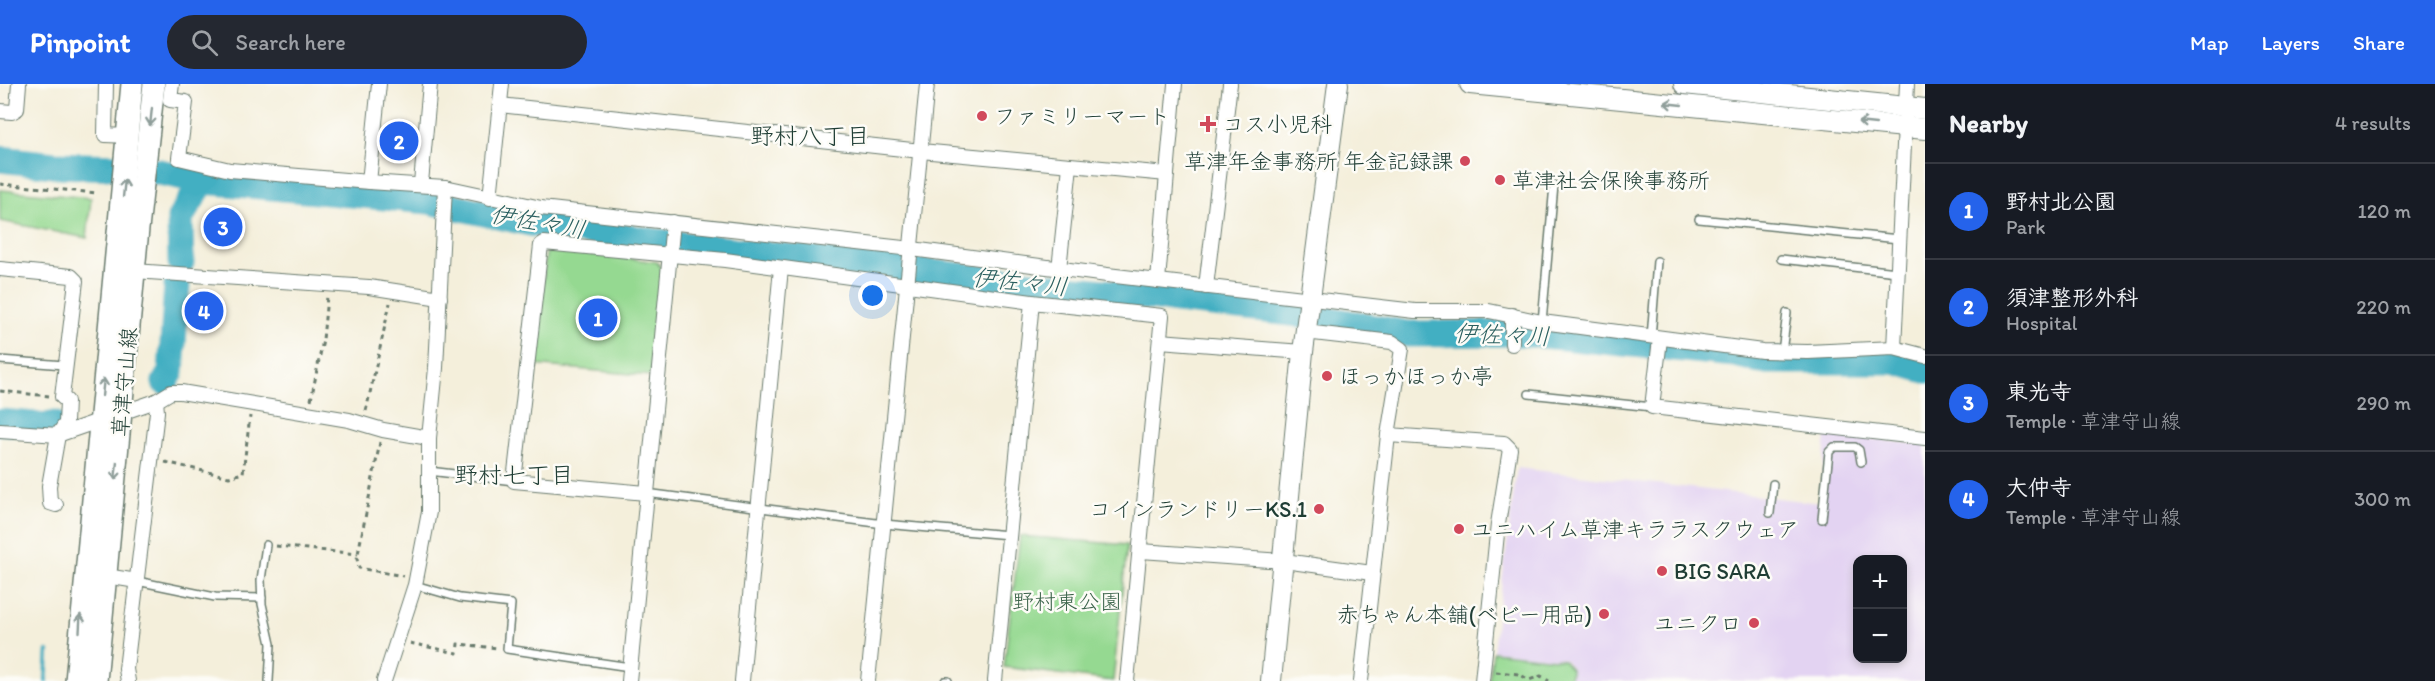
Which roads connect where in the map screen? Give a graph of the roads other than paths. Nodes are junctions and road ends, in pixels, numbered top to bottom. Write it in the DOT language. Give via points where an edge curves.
graph roads {
  1 [pos="19,84"];
  2 [pos="106,84"];
  3 [pos="132,84"];
  4 [pos="154,84"];
  5 [pos="172,84"];
  6 [pos="379,84"];
  7 [pos="430,84"];
  8 [pos="502,84"];
  9 [pos="927,84"];
  10 [pos="1176,84"];
  11 [pos="1230,84"];
  12 [pos="1338,84"];
  13 [pos="1470,84"];
  14 [pos="1684,84"];
  15 [pos="1907,84"];
  16 [pos="1709,85"];
  17 [pos="500,105"];
  18 [pos="1905,107"];
  19 [pos="1925,109"];
  20 [pos="0,111"];
  21 [pos="1916,128"];
  22 [pos="135,144"];
  23 [pos="921,151"];
  24 [pos="1070,166"];
  25 [pos="1167,174"];
  26 [pos="369,182"];
  27 [pos="421,183"];
  28 [pos="1554,185"];
  29 [pos="445,187"];
  30 [pos="490,198"];
  31 [pos="1699,219"];
  32 [pos="673,222"];
  33 [pos="129,228"];
  34 [pos="1899,239"];
  35 [pos="912,249"];
  36 [pos="670,254"];
  37 [pos="1781,259"];
  38 [pos="1657,261"];
  39 [pos="0,268"];
  40 [pos="781,268"];
  41 [pos="1059,268"];
  42 [pos="134,271"];
  43 [pos="1897,272"];
  44 [pos="1158,281"];
  45 [pos="909,285"];
  46 [pos="1206,286"];
  47 [pos="440,298"];
  48 [pos="1309,298"];
  49 [pos="1032,302"];
  50 [pos="1787,313"];
  51 [pos="1512,315"];
  52 [pos="1542,322"];
  53 [pos="1305,332"];
  54 [pos="1160,341"];
  55 [pos="1656,343"];
  56 [pos="1512,344"];
  57 [pos="1894,348"];
  58 [pos="1303,352"];
  59 [pos="1782,352"];
  60 [pos="1925,356"];
  61 [pos="0,360"];
  62 [pos="64,365"];
  63 [pos="1529,394"];
  64 [pos="156,401"];
  65 [pos="1652,407"];
  66 [pos="122,413"];
  67 [pos="99,423"];
  68 [pos="0,431"];
  69 [pos="58,435"];
  70 [pos="1388,435"];
  71 [pos="429,438"];
  72 [pos="1925,438"];
  73 [pos="1861,462"];
  74 [pos="429,471"];
  75 [pos="514,481"];
  76 [pos="1773,484"];
  77 [pos="646,494"];
  78 [pos="56,505"];
  79 [pos="758,508"];
  80 [pos="1770,513"];
  81 [pos="1822,519"];
  82 [pos="884,524"];
  83 [pos="1009,536"];
  84 [pos="266,545"];
  85 [pos="1141,551"];
  86 [pos="1284,561"];
  87 [pos="1371,573"];
  88 [pos="106,576"];
  89 [pos="137,581"];
  90 [pos="416,582"];
  91 [pos="262,598"];
  92 [pos="629,674"];
  93 [pos="1483,676"];
  94 [pos="76,681"];
  95 [pos="96,681"];
  96 [pos="128,681"];
  97 [pos="269,681"];
  98 [pos="384,681"];
  99 [pos="741,681"];
  100 [pos="868,681"];
  101 [pos="995,681"];
  102 [pos="1127,681"];
  103 [pos="1271,681"];
  104 [pos="1361,681"];
  1 -- 20 [label="street" via="17,109"];
  2 -- 22 [label="street" via="105,135"];
  3 -- 22 [label="main road, 草津守山線"];
  4 -- 22 [label="main road, 草津守山線, one-way"];
  5 -- 26 [label="street" via="170,100 186,102 178,158 230,170"];
  6 -- 26 [label="street"];
  7 -- 27 [label="street"];
  8 -- 17 [label="street"];
  9 -- 23 [label="street"];
  10 -- 25 [label="street"];
  11 -- 46 [label="street"];
  12 -- 48 [label="street"];
  21 -- 13 [label="street, one-way"];
  14 -- 16 [label="street"];
  15 -- 18 [label="street"];
  16 -- 18 [label="street"];
  17 -- 23 [label="street"];
  17 -- 30 [label="street"];
  18 -- 19 [label="street"];
  18 -- 21 [label="street"];
  21 -- 34 [label="street"];
  22 -- 33 [label="main road, 草津守山線"];
  23 -- 24 [label="street"];
  23 -- 35 [label="street"];
  24 -- 25 [label="street"];
  24 -- 41 [label="street"];
  25 -- 44 [label="street"];
  26 -- 27 [label="street"];
  27 -- 29 [label="street"];
  28 -- 52 [label="lane"];
  29 -- 30 [label="street"];
  29 -- 47 [label="street"];
  30 -- 32 [label="street" via="541,208"];
  31 -- 34 [label="lane"];
  32 -- 35 [label="street"];
  32 -- 36 [label="street"];
  33 -- 42 [label="main road, 草津守山線"];
  67 -- 33 [label="main road, 草津守山線, one-way"];
  34 -- 43 [label="street"];
  35 -- 41 [label="street"];
  35 -- 45 [label="street"];
  36 -- 40 [label="street"];
  36 -- 75 [label="street" via="541,245"];
  36 -- 77 [label="street"];
  37 -- 43 [label="lane"];
  38 -- 55 [label="lane"];
  39 -- 62 [label="street" via="71,276 76,281 71,342"];
  40 -- 45 [label="street"];
  40 -- 79 [label="street"];
  41 -- 44 [label="street"];
  42 -- 47 [label="street" via="328,285"];
  42 -- 66 [label="main road, 草津守山線"];
  43 -- 57 [label="street"];
  44 -- 46 [label="street"];
  45 -- 49 [label="street"];
  45 -- 82 [label="street"];
  46 -- 48 [label="street"];
  47 -- 71 [label="street"];
  48 -- 51 [label="street" via="1415,311 1489,311"];
  48 -- 53 [label="street"];
  49 -- 54 [label="street" via="1162,316"];
  49 -- 83 [label="street"];
  50 -- 59 [label="lane"];
  51 -- 52 [label="street"];
  51 -- 56 [label="street"];
  52 -- 55 [label="street"];
  53 -- 58 [label="street"];
  53 -- 70 [label="street" via="1392,342 1402,349"];
  54 -- 58 [label="street"];
  54 -- 85 [label="street"];
  55 -- 59 [label="street"];
  55 -- 65 [label="street"];
  57 -- 59 [label="street"];
  57 -- 60 [label="street"];
  58 -- 86 [label="street"];
  61 -- 62 [label="lane"];
  62 -- 69 [label="street" via="62,397 67,401 66,423"];
  63 -- 65 [label="lane"];
  64 -- 66 [label="street"];
  64 -- 71 [label="street" via="171,392 181,392"];
  64 -- 89 [label="street"];
  65 -- 72 [label="street"];
  66 -- 67 [label="street"];
  66 -- 88 [label="main road, 草津守山線, one-way"];
  67 -- 69 [label="street"];
  94 -- 67 [label="main road, 草津守山線, one-way"];
  68 -- 69 [label="street"];
  69 -- 78 [label="street" via="49,486 50,502"];
  70 -- 87 [label="street"];
  70 -- 93 [label="street" via="1504,443 1510,448"];
  71 -- 74 [label="street"];
  73 -- 81 [label="lane" via="1855,447 1834,447 1829,452"];
  74 -- 75 [label="lane"];
  74 -- 90 [label="street" via="429,512"];
  75 -- 77 [label="street"];
  76 -- 80 [label="lane"];
  77 -- 79 [label="lane"];
  77 -- 92 [label="street"];
  79 -- 82 [label="lane"];
  79 -- 99 [label="street"];
  82 -- 83 [label="lane"];
  82 -- 100 [label="street"];
  83 -- 101 [label="street"];
  84 -- 91 [label="lane"];
  85 -- 86 [label="street"];
  85 -- 102 [label="street"];
  86 -- 87 [label="street"];
  86 -- 103 [label="street"];
  87 -- 104 [label="street"];
  88 -- 89 [label="street"];
  88 -- 95 [label="main road, 草津守山線"];
  89 -- 91 [label="lane" via="215,597"];
  89 -- 96 [label="street" via="126,669"];
  90 -- 92 [label="lane" via="460,598 511,604 507,649"];
  90 -- 98 [label="street"];
  91 -- 97 [label="lane" via="271,644"];
}
